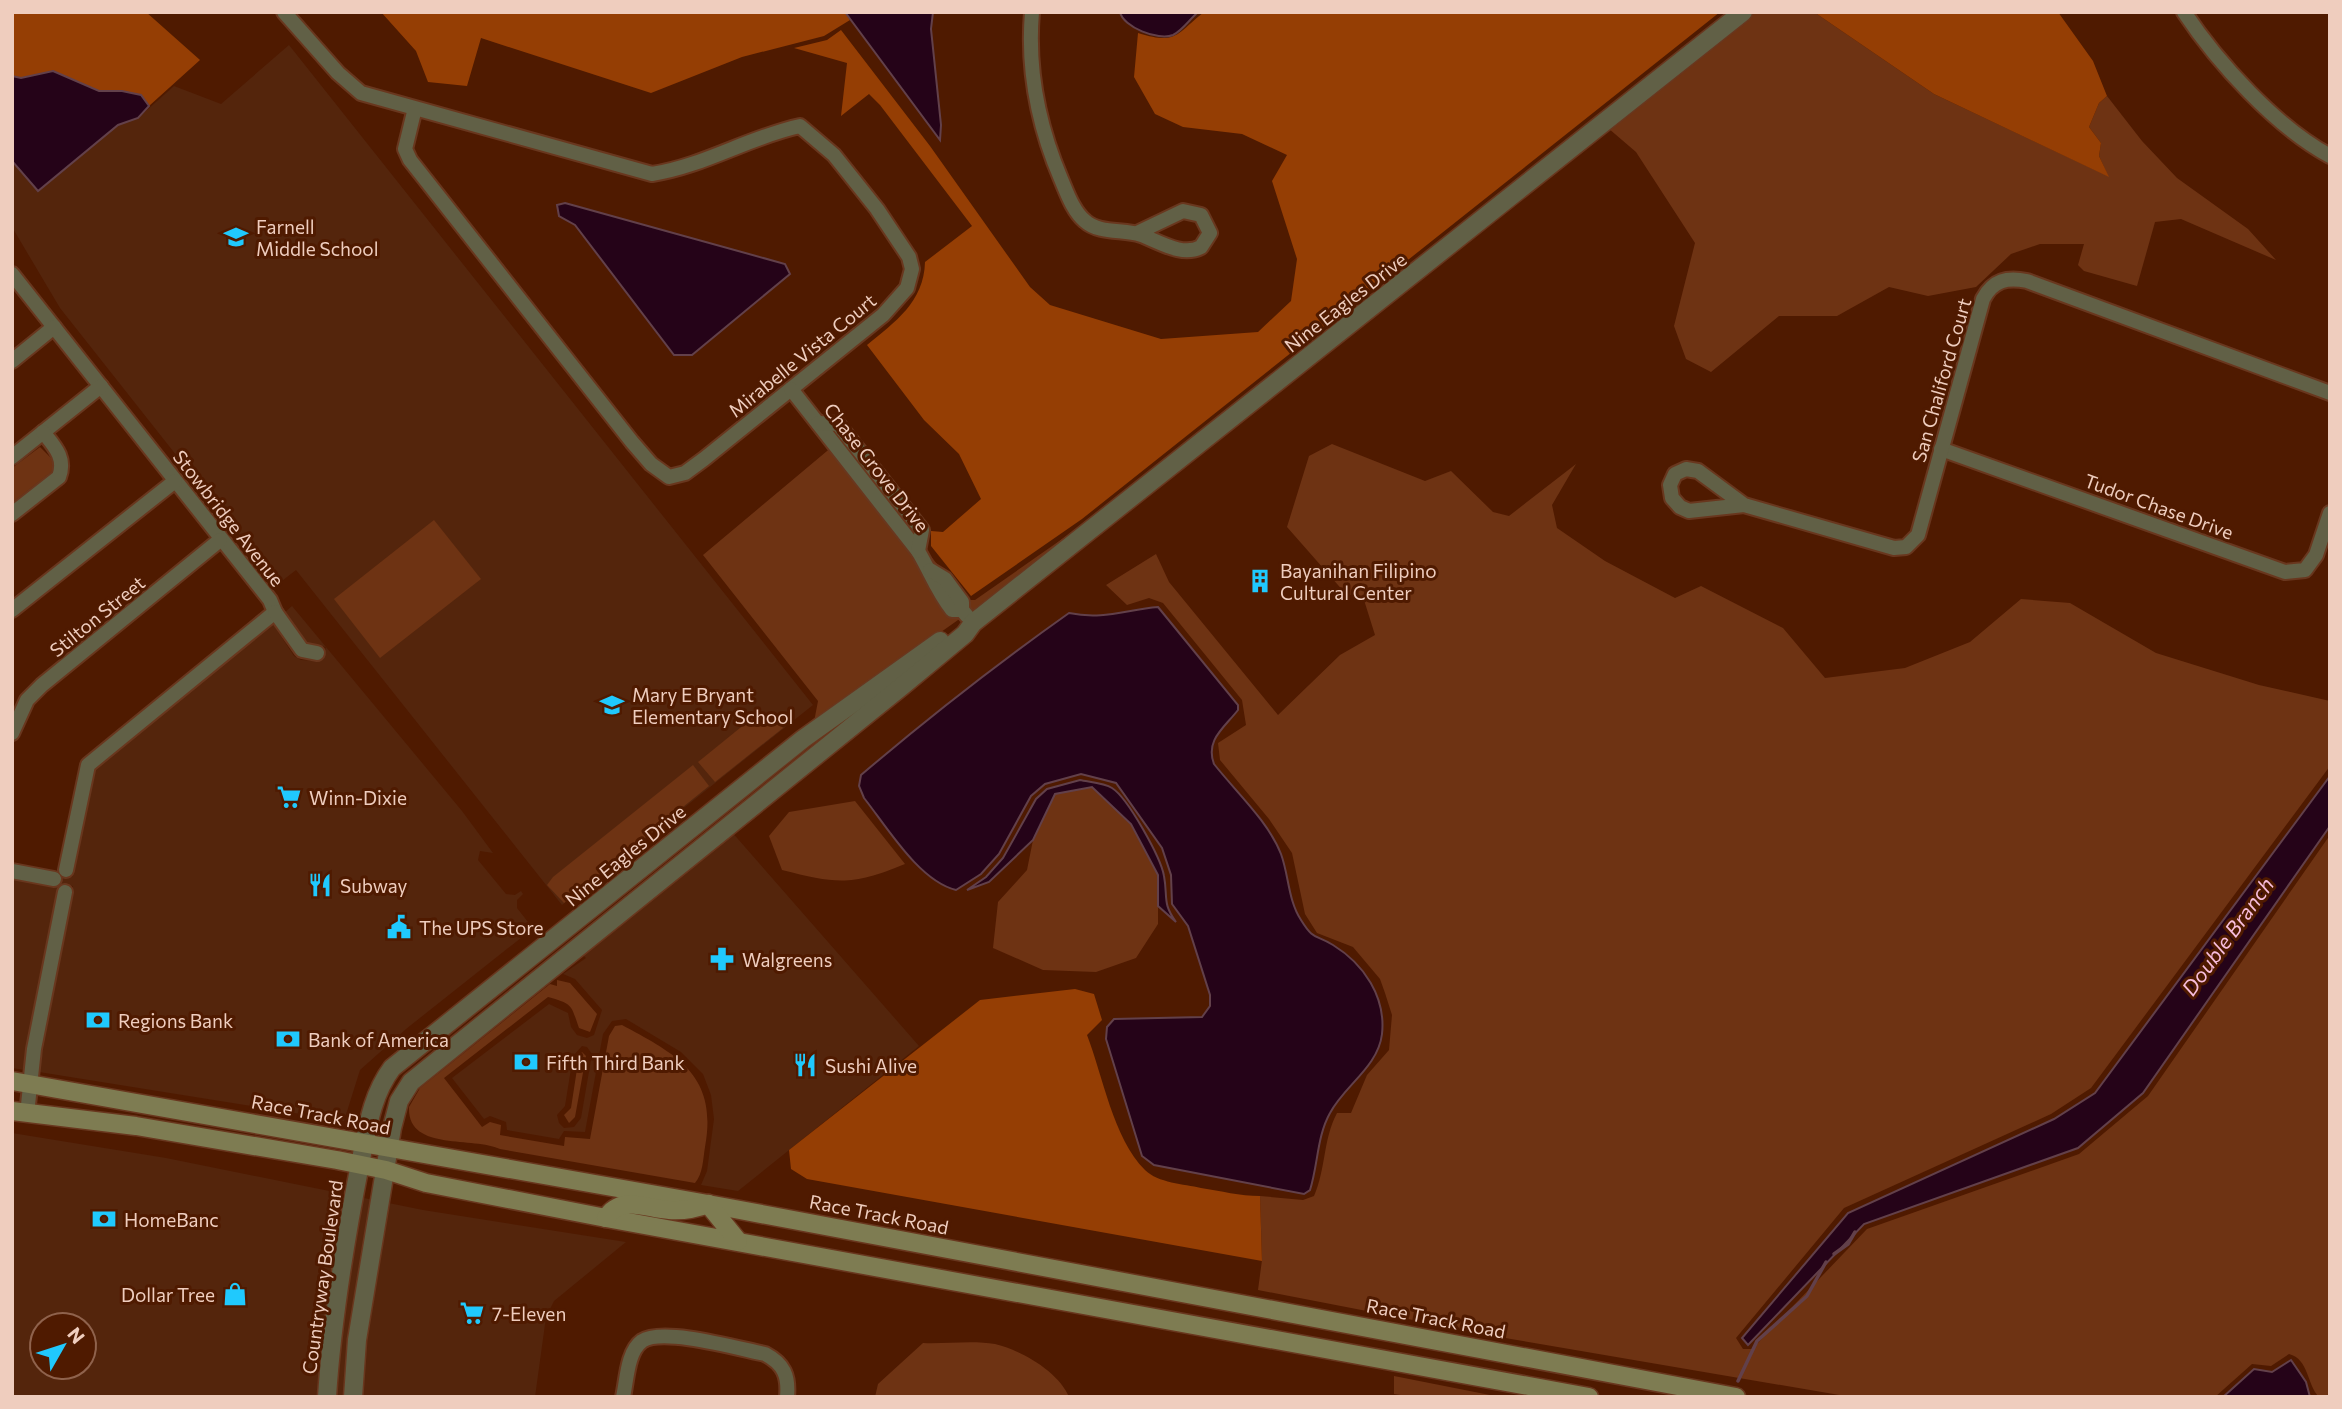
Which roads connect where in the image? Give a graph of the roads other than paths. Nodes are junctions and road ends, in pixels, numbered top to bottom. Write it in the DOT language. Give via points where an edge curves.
graph roads {
  1 [pos="284,12"];
  2 [pos="1032,12"];
  3 [pos="1743,12"];
  4 [pos="2184,12"];
  5 [pos="415,108"];
  6 [pos="2330,156"];
  7 [pos="1137,233"];
  8 [pos="12,274"];
  9 [pos="54,327"];
  10 [pos="12,360"];
  11 [pos="101,386"];
  12 [pos="791,389"];
  13 [pos="2330,393"];
  14 [pos="43,432"];
  15 [pos="1941,449"];
  16 [pos="12,457"];
  17 [pos="175,481"];
  18 [pos="1744,505"];
  19 [pos="2330,513"];
  20 [pos="12,514"];
  21 [pos="220,540"];
  22 [pos="12,610"];
  23 [pos="275,612"];
  24 [pos="967,616"];
  25 [pos="310,651"];
  26 [pos="13,730"];
  27 [pos="803,739"];
  28 [pos="815,754"];
  29 [pos="12,871"];
  30 [pos="65,892"];
  31 [pos="12,1080"];
  32 [pos="31,1084"];
  33 [pos="20,1113"];
  34 [pos="364,1143"];
  35 [pos="389,1149"];
  36 [pos="360,1164"];
  37 [pos="386,1170"];
  38 [pos="708,1204"];
  39 [pos="606,1218"];
  40 [pos="738,1241"];
  41 [pos="1378,1329"];
  42 [pos="1375,1357"];
  43 [pos="327,1397"];
  44 [pos="353,1397"];
  45 [pos="624,1397"];
  46 [pos="787,1397"];
  47 [pos="1589,1397"];
  48 [pos="1736,1397"];
  1 -- 5 [label="street, Mirabelle Vista Court" via="361,93"];
  2 -- 7 [label="street" via="1029,45 1039,119 1065,188 1086,223"];
  3 -- 24 [label="street, Nine Eagles Drive"];
  4 -- 6 [label="street" via="2213,51 2281,121"];
  5 -- 12 [label="street, Mirabelle Vista Court" via="405,149 410,160 651,464 669,477 685,473"];
  5 -- 12 [label="street, Mirabelle Vista Court" via="652,174 672,171 778,131 800,126 813,135 877,209 903,246 912,269 902,296 883,315"];
  7 -- 7 [label="street" via="1183,211 1201,215 1210,233 1201,247 1185,252"];
  8 -- 9 [label="street, Stowbridge Avenue"];
  9 -- 10 [label="street"];
  9 -- 11 [label="street, Stowbridge Avenue"];
  11 -- 14 [label="street"];
  11 -- 17 [label="street, Stowbridge Avenue"];
  12 -- 24 [label="street, Chase Grove Drive" via="818,423 838,424 922,530 918,551 935,589 952,610"];
  13 -- 15 [label="street, San Chaliford Court" via="2013,278 1999,281 1983,299"];
  14 -- 16 [label="street"];
  14 -- 20 [label="street" via="59,453 62,469"];
  15 -- 18 [label="street, San Chaliford Court" via="1918,535 1906,547 1894,548"];
  15 -- 19 [label="street, Tudor Chase Drive" via="2285,572 2305,570 2313,562"];
  17 -- 21 [label="street, Stowbridge Avenue"];
  17 -- 22 [label="street"];
  18 -- 18 [label="street, San Chaliford Court" via="1698,471 1685,469 1675,474 1670,485 1672,498 1689,511"];
  21 -- 23 [label="street, Stowbridge Avenue"];
  21 -- 26 [label="street, Stilton Street" via="42,685 27,700"];
  23 -- 25 [label="street"];
  23 -- 29 [label="street, Stowbridge Avenue" via="88,765 60,874"];
  24 -- 27 [label="street, Nine Eagles Drive" via="961,625"];
  24 -- 28 [label="street, Nine Eagles Drive" via="965,634"];
  27 -- 28 [label="street"];
  27 -- 34 [label="street, Nine Eagles Drive" via="405,1056 382,1083"];
  28 -- 35 [label="street, Nine Eagles Drive" via="422,1072 399,1101"];
  30 -- 32 [label="street"];
  31 -- 32 [label="main road, Race Track Road"];
  32 -- 33 [label="street"];
  32 -- 34 [label="main road, Race Track Road"];
  33 -- 36 [label="main road" via="136,1126"];
  34 -- 35 [label="main road, Race Track Road"];
  34 -- 36 [label="street, Nine Eagles Drive"];
  35 -- 37 [label="street, Nine Eagles Drive"];
  35 -- 38 [label="main road, Race Track Road"];
  36 -- 37 [label="main road"];
  36 -- 43 [label="street, Countryway Boulevard" via="338,1283"];
  37 -- 39 [label="main road" via="426,1183"];
  37 -- 44 [label="street"];
  38 -- 39 [label="main road" via="678,1211 623,1204"];
  38 -- 40 [label="main road"];
  38 -- 41 [label="main road, Race Track Road"];
  39 -- 40 [label="main road"];
  40 -- 42 [label="main road"];
  41 -- 42 [label="main road"];
  41 -- 48 [label="main road, Race Track Road"];
  42 -- 47 [label="main road"];
  45 -- 46 [label="street" via="632,1355 641,1342 653,1336 765,1354 778,1360 786,1371"];
}
